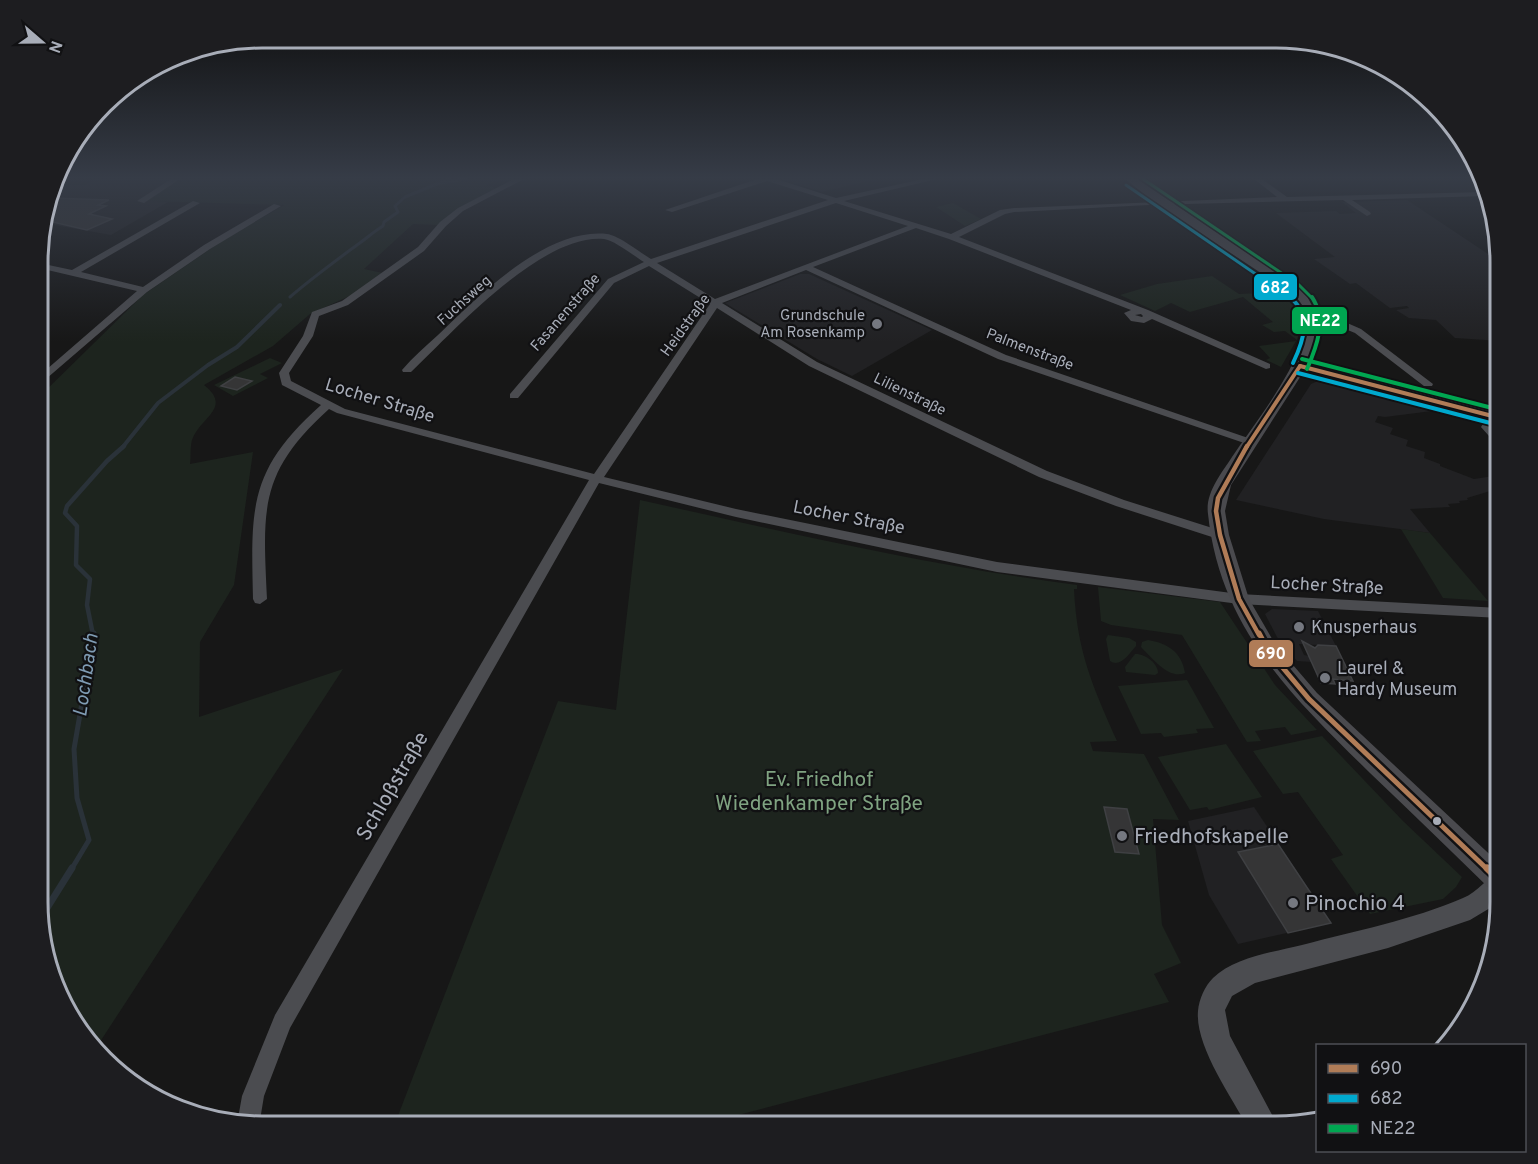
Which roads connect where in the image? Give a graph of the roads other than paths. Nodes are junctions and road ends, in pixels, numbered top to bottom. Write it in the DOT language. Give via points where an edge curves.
graph roads {
  1 [pos="143,233"];
  2 [pos="231,233"];
  3 [pos="435,233"];
  4 [pos="737,233"];
  5 [pos="895,233"];
  6 [pos="939,233"];
  7 [pos="960,233"];
  8 [pos="1211,233"];
  9 [pos="608,236"];
  10 [pos="952,237"];
  11 [pos="650,262"];
  12 [pos="48,267"];
  13 [pos="806,267"];
  14 [pos="73,273"];
  15 [pos="144,290"];
  16 [pos="715,304"];
  17 [pos="1312,318"];
  18 [pos="1266,366"];
  19 [pos="1300,366"];
  20 [pos="407,370"];
  21 [pos="48,374"];
  22 [pos="1428,384"];
  23 [pos="514,396"];
  24 [pos="326,406"];
  25 [pos="1490,411"];
  26 [pos="1250,442"];
  27 [pos="598,478"];
  28 [pos="1220,535"];
  29 [pos="260,599"];
  30 [pos="1239,599"];
  31 [pos="1490,612"];
  32 [pos="1490,873"];
  33 [pos="1490,895"];
  34 [pos="250,1116"];
  35 [pos="1257,1116"];
  1 -- 14 [label="street"];
  2 -- 15 [label="street"];
  3 -- 24 [label="street, Locher Straße" via="426,245 351,299 315,314 308,336 283,378 290,387"];
  4 -- 11 [label="street, Fasanenstraße"];
  5 -- 13 [label="street, Heidstraße"];
  6 -- 10 [label="street"];
  7 -- 10 [label="street"];
  8 -- 17 [label="main road" via="1305,300"];
  9 -- 11 [label="street, Lilienstraße"];
  9 -- 20 [label="street, Fuchsweg" via="583,235 537,255"];
  10 -- 18 [label="street" via="1144,312"];
  11 -- 16 [label="street, Lilienstraße"];
  11 -- 23 [label="street, Fasanenstraße" via="611,281"];
  12 -- 14 [label="street"];
  13 -- 16 [label="street, Heidstraße"];
  13 -- 26 [label="street, Palmenstraße" via="1002,357"];
  14 -- 15 [label="street"];
  15 -- 21 [label="street"];
  16 -- 27 [label="street, Heidstraße"];
  16 -- 28 [label="street, Lilienstraße" via="813,364 1021,464 1120,503"];
  17 -- 19 [label="main road" via="1314,331"];
  17 -- 22 [label="street" via="1335,321 1358,331"];
  19 -- 25 [label="main road"];
  19 -- 26 [label="main road"];
  24 -- 27 [label="street, Locher Straße"];
  24 -- 29 [label="street" via="312,418 267,481 258,529"];
  26 -- 28 [label="main road" via="1220,490 1216,511"];
  27 -- 30 [label="street, Locher Straße" via="736,513 997,567"];
  27 -- 34 [label="street, Schloßstraße" via="282,1022 253,1096"];
  28 -- 30 [label="main road"];
  30 -- 31 [label="street, Locher Straße"];
  30 -- 32 [label="main road" via="1268,650 1309,699"];
  33 -- 35 [label="street" via="1470,908 1388,935 1238,975 1224,984 1215,995 1210,1017 1214,1038"];
}
